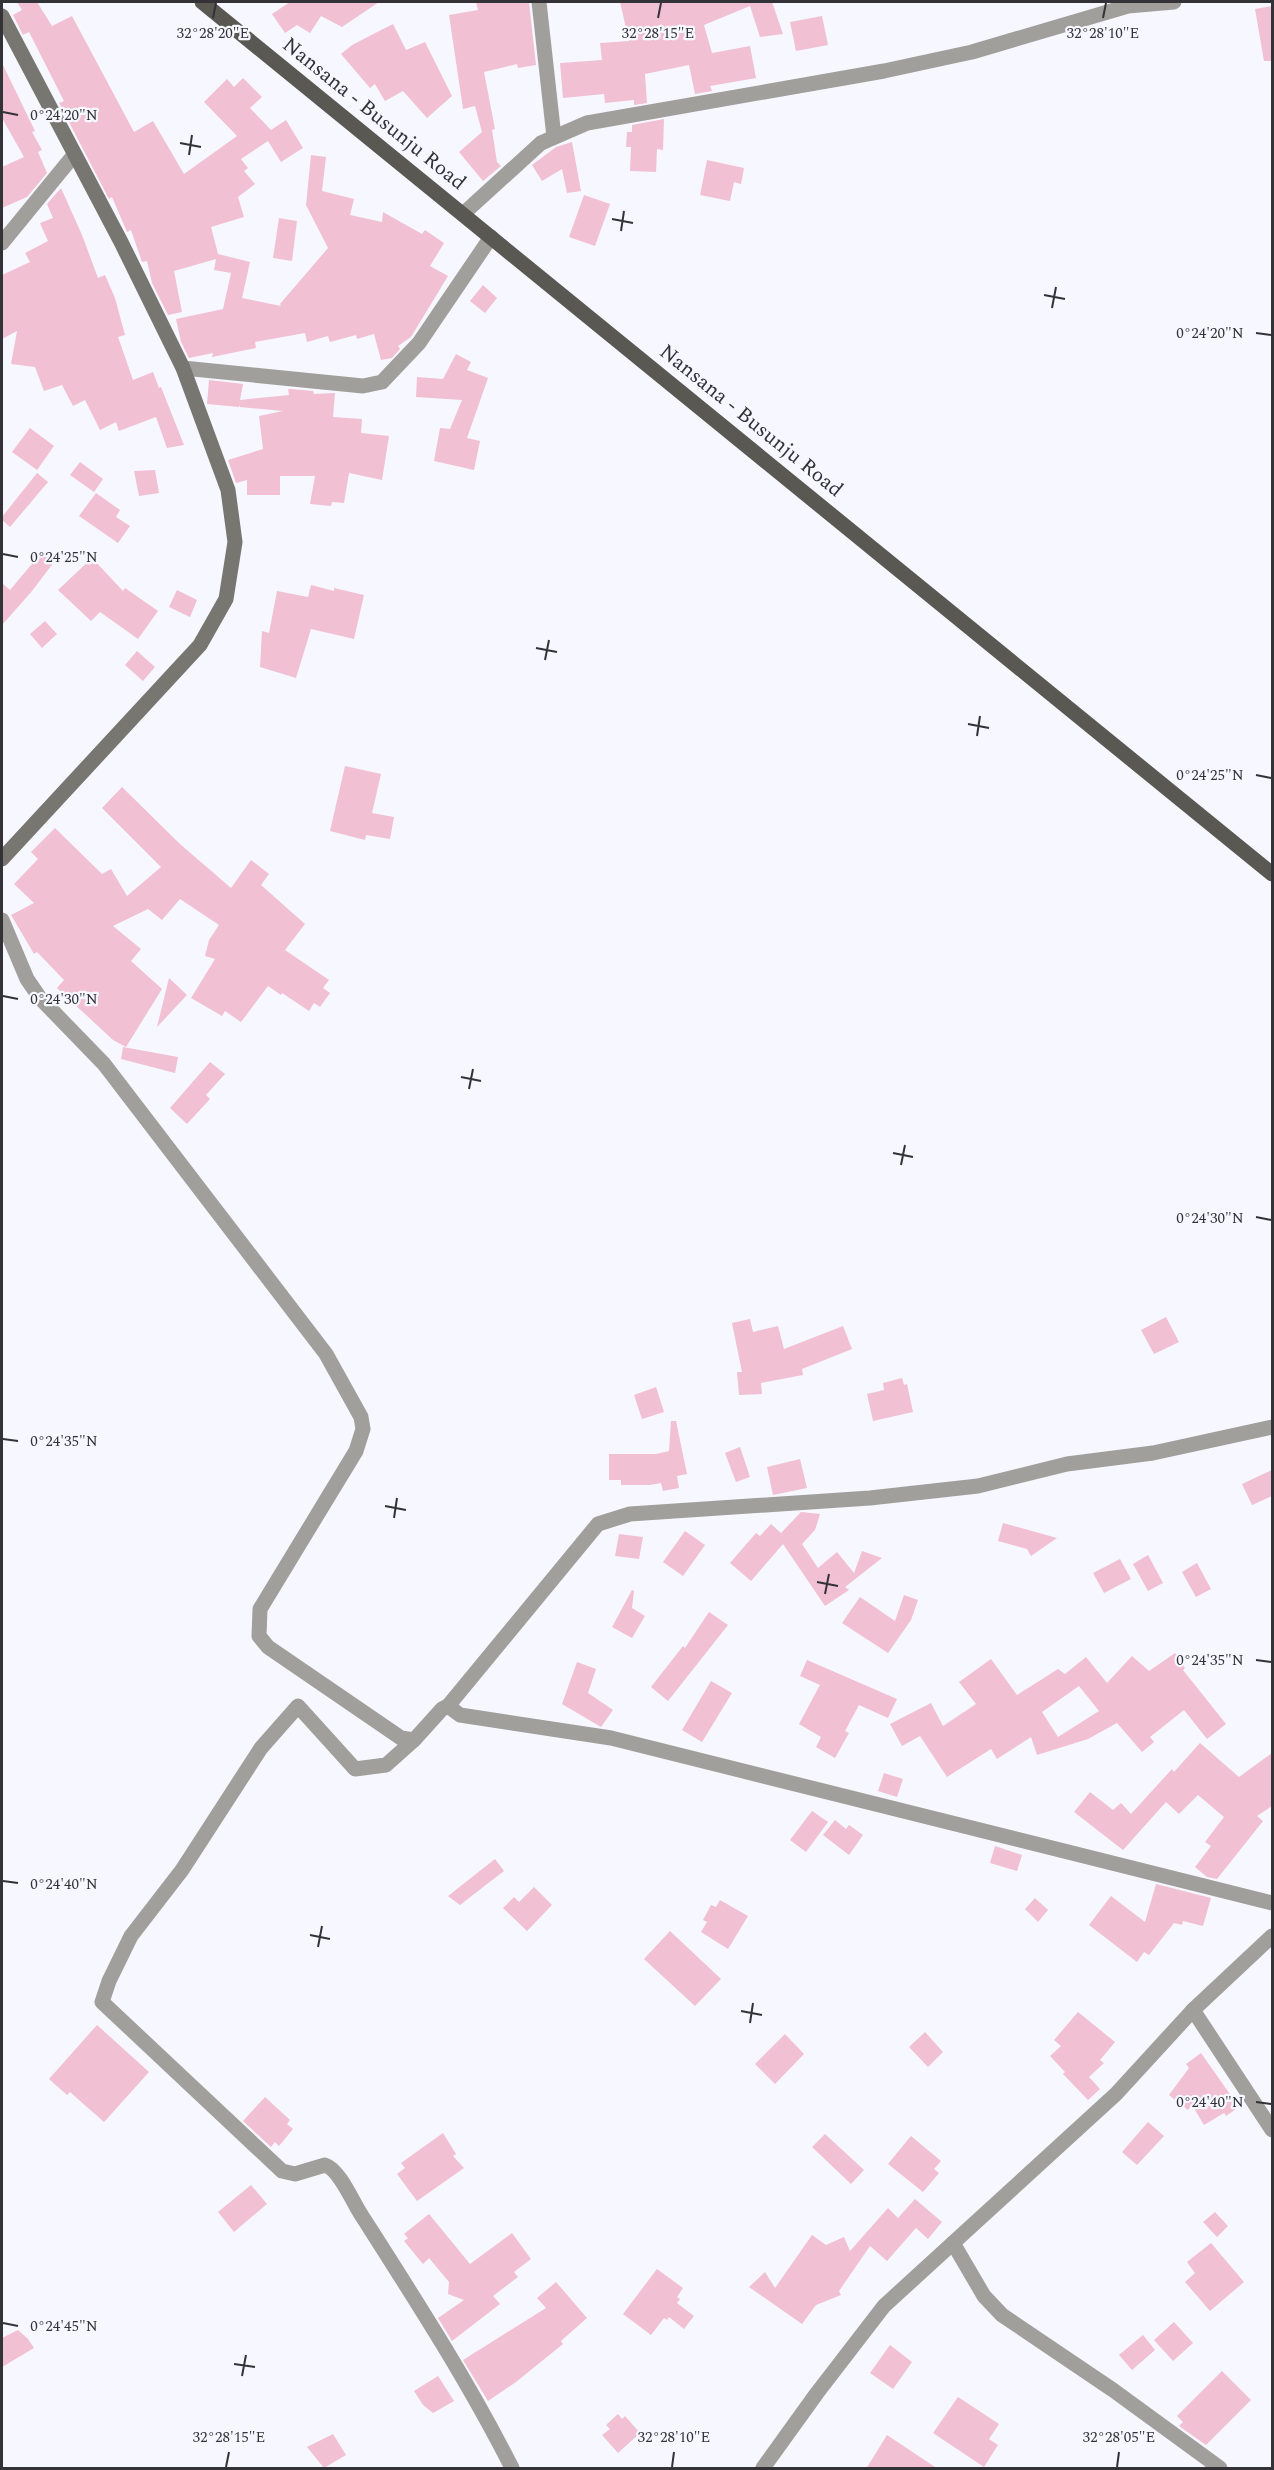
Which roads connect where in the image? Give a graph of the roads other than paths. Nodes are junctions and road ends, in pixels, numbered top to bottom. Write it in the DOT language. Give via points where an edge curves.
graph roads {
  1 [pos="202,2"];
  2 [pos="539,2"];
  3 [pos="1174,2"];
  4 [pos="2,16"];
  5 [pos="554,137"];
  6 [pos="74,155"];
  7 [pos="463,214"];
  8 [pos="491,237"];
  9 [pos="2,243"];
  10 [pos="183,368"];
  11 [pos="2,859"];
  12 [pos="1272,874"];
  13 [pos="2,920"];
  14 [pos="1272,1427"];
  15 [pos="448,1706"];
  16 [pos="414,1740"];
  17 [pos="1272,1903"];
  18 [pos="1272,1936"];
  19 [pos="1193,2010"];
  20 [pos="1272,2130"];
  21 [pos="953,2243"];
  22 [pos="512,2469"];
  23 [pos="763,2469"];
  24 [pos="1220,2469"];
  1 -- 7 [label="main road, Nansana - Busunju Road"];
  2 -- 5 [label="street"];
  3 -- 5 [label="street" via="1128,6 972,52 895,69 586,123"];
  4 -- 6 [label="street"];
  5 -- 7 [label="street" via="541,143"];
  6 -- 9 [label="street"];
  6 -- 10 [label="street"];
  7 -- 8 [label="main road, Nansana - Busunju Road"];
  8 -- 10 [label="street" via="418,343 382,382 363,386"];
  8 -- 12 [label="main road, Nansana - Busunju Road"];
  10 -- 11 [label="street" via="228,490 235,542 226,599 200,645"];
  13 -- 16 [label="street" via="27,979 40,998 104,1064 326,1354 361,1417 363,1429 356,1452 260,1609 259,1636 268,1647 401,1738"];
  14 -- 15 [label="street" via="1153,1453 1067,1464 978,1486 870,1498 630,1514 598,1524"];
  15 -- 16 [label="street"];
  15 -- 17 [label="street" via="460,1715 610,1738"];
  16 -- 22 [label="street" via="387,1765 355,1769 298,1706 261,1748 182,1870 131,1936 102,2002 282,2171 294,2174 325,2165 335,2171 479,2402"];
  18 -- 19 [label="street"];
  19 -- 20 [label="street"];
  19 -- 21 [label="street" via="1116,2094"];
  21 -- 23 [label="street" via="884,2306"];
  21 -- 24 [label="street" via="984,2296 1002,2315"];
}
